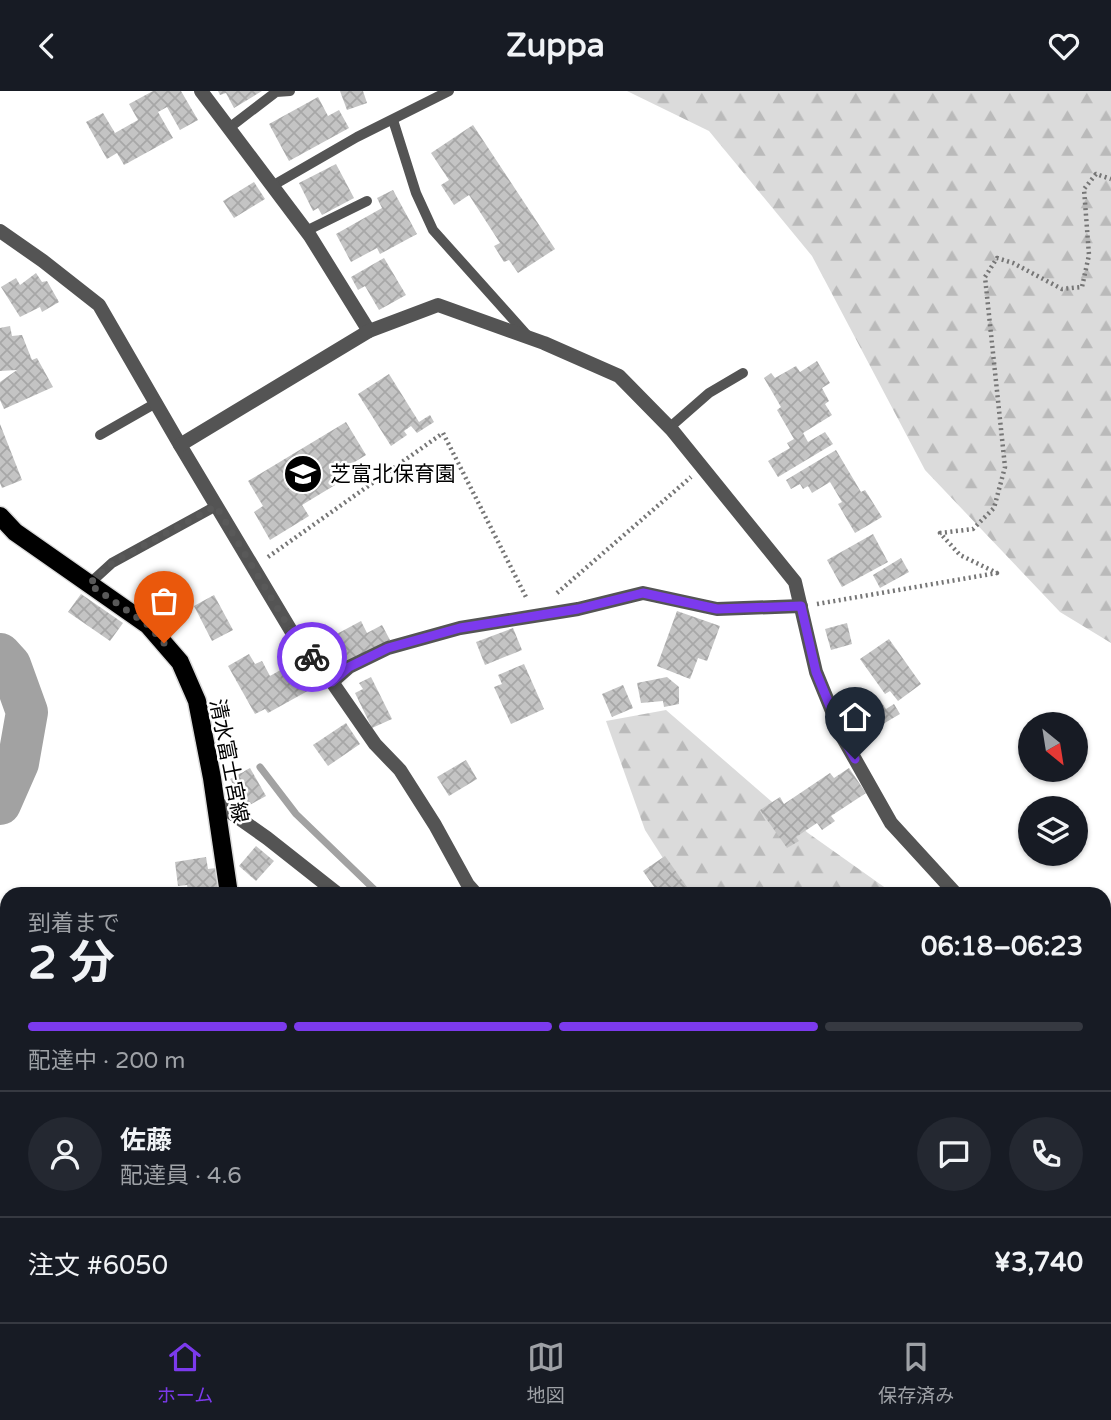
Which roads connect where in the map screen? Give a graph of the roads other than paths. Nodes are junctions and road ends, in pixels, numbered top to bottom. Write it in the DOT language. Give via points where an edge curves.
graph roads {
  1 [pos="201,91"];
  2 [pos="290,91"];
  3 [pos="449,91"];
  4 [pos="393,120"];
  5 [pos="229,128"];
  6 [pos="272,186"];
  7 [pos="367,201"];
  8 [pos="0,231"];
  9 [pos="306,231"];
  10 [pos="369,331"];
  11 [pos="528,338"];
  12 [pos="743,373"];
  13 [pos="156,403"];
  14 [pos="669,428"];
  15 [pos="100,435"];
  16 [pos="180,445"];
  17 [pos="216,506"];
  18 [pos="0,516"];
  19 [pos="89,584"];
  20 [pos="801,606"];
  21 [pos="332,682"];
  22 [pos="216,803"];
  23 [pos="228,887"];
  24 [pos="329,887"];
  25 [pos="470,887"];
  26 [pos="950,887"];
  1 -- 5 [label="street"];
  2 -- 5 [label="lane" via="276,92"];
  3 -- 4 [label="lane"];
  4 -- 6 [label="lane"];
  4 -- 11 [label="lane" via="432,230"];
  5 -- 6 [label="street"];
  6 -- 9 [label="street"];
  7 -- 9 [label="lane"];
  8 -- 13 [label="street" via="99,305"];
  9 -- 10 [label="street"];
  10 -- 11 [label="street" via="438,305"];
  10 -- 16 [label="street"];
  11 -- 14 [label="street" via="619,376"];
  12 -- 14 [label="lane" via="709,393"];
  13 -- 15 [label="lane"];
  13 -- 16 [label="street"];
  14 -- 20 [label="street" via="795,582"];
  16 -- 17 [label="street"];
  17 -- 19 [label="lane" via="112,563"];
  17 -- 21 [label="street" via="296,639"];
  18 -- 19 [label="main road, 清水富士宮線" via="15,532"];
  19 -- 22 [label="main road, 清水富士宮線" via="148,625 180,661 197,701"];
  20 -- 21 [label="street" via="717,609 643,593 460,628 388,648 349,667"];
  20 -- 26 [label="street" via="816,672 843,738 891,823"];
  21 -- 25 [label="street" via="375,744 400,770"];
  22 -- 23 [label="main road, 清水富士宮線"];
  22 -- 24 [label="street"];
}
